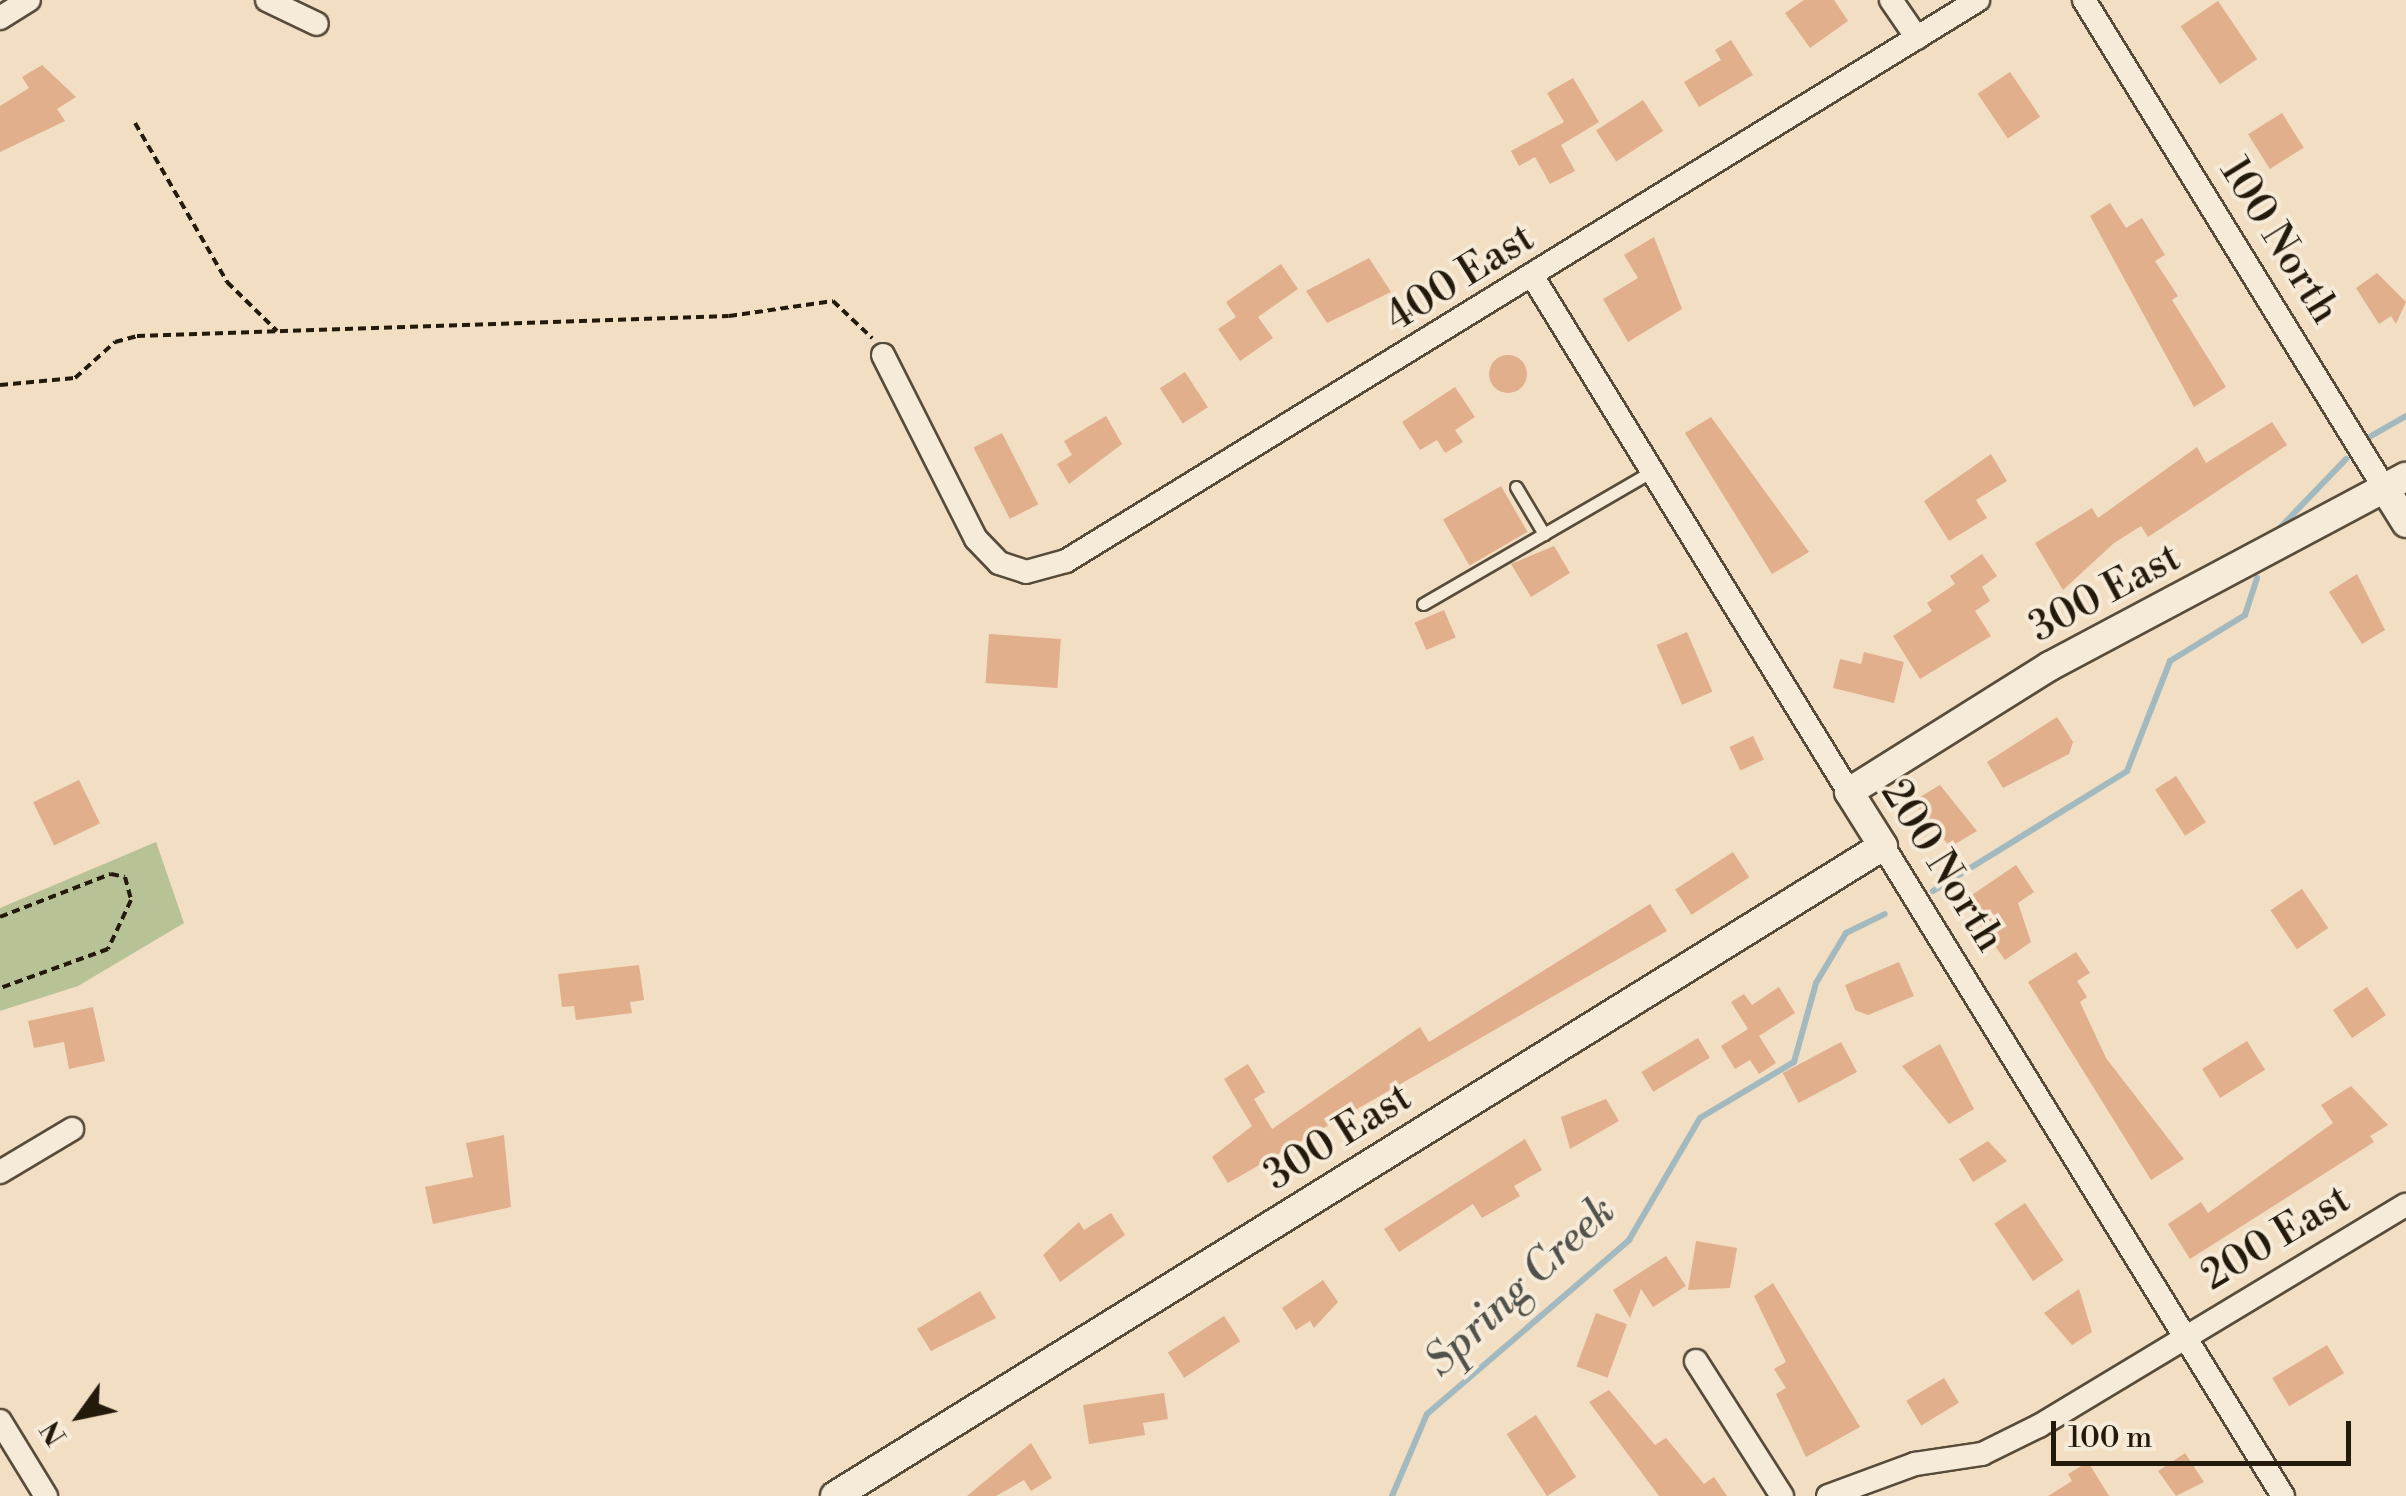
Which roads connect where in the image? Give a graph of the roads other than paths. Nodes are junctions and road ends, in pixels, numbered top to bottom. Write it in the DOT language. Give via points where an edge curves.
graph roads {
  1 [pos="28,0"];
  2 [pos="267,0"];
  3 [pos="1892,0"];
  4 [pos="1978,0"];
  5 [pos="2084,0"];
  6 [pos="0,18"];
  7 [pos="318,24"];
  8 [pos="1917,38"];
  9 [pos="1533,277"];
  10 [pos="883,354"];
  11 [pos="1652,472"];
  12 [pos="2396,483"];
  13 [pos="1516,487"];
  14 [pos="2406,523"];
  15 [pos="1544,534"];
  16 [pos="1423,604"];
  17 [pos="1849,792"];
  18 [pos="1883,846"];
  19 [pos="72,1129"];
  20 [pos="0,1172"];
  21 [pos="2406,1205"];
  22 [pos="2184,1336"];
  23 [pos="1696,1361"];
  24 [pos="0,1421"];
  25 [pos="46,1496"];
  26 [pos="834,1496"];
  27 [pos="1782,1496"];
  28 [pos="1828,1496"];
  29 [pos="2283,1496"];
  1 -- 6 [label="street"];
  2 -- 7 [label="street"];
  3 -- 8 [label="street"];
  4 -- 8 [label="street, 400 East"];
  5 -- 12 [label="street, 100 North"];
  8 -- 9 [label="street, 400 East"];
  9 -- 10 [label="street, 400 East" via="1066,561 1026,572 999,562 976,539"];
  9 -- 11 [label="street, 200 North"];
  11 -- 15 [label="lane"];
  11 -- 17 [label="street, 200 North"];
  12 -- 14 [label="street, 100 North"];
  12 -- 17 [label="street, 300 East" via="2050,666"];
  13 -- 15 [label="lane"];
  15 -- 16 [label="lane"];
  17 -- 18 [label="street, 200 North"];
  18 -- 22 [label="street, 200 North"];
  18 -- 26 [label="street, 300 East"];
  19 -- 20 [label="street"];
  21 -- 22 [label="street, 200 East"];
  22 -- 28 [label="street, 200 East" via="1982,1454 1914,1464"];
  22 -- 29 [label="street, 200 North"];
  23 -- 27 [label="street"];
  24 -- 25 [label="street"];
}
